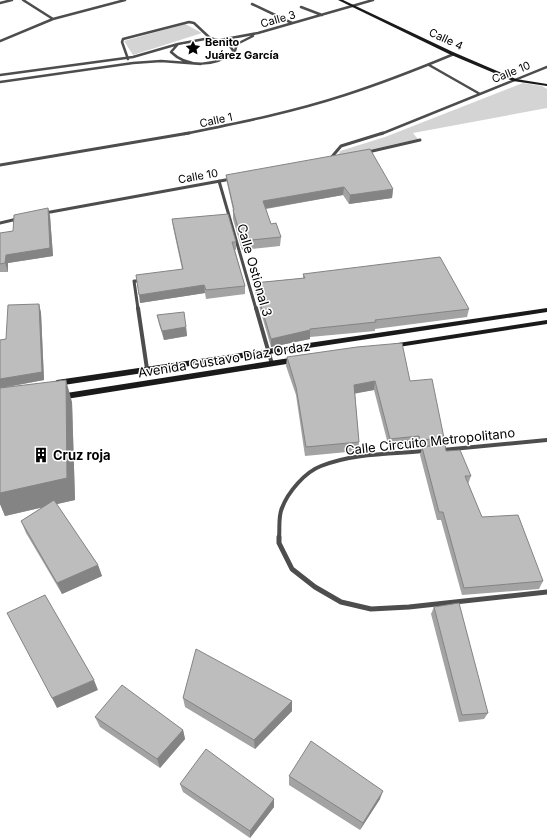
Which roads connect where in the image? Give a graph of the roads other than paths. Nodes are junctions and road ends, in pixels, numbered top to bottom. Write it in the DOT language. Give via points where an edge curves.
graph roads {
  1 [pos="12,0"];
  2 [pos="23,0"];
  3 [pos="125,0"];
  4 [pos="340,0"];
  5 [pos="373,0"];
  6 [pos="0,3"];
  7 [pos="252,4"];
  8 [pos="354,6"];
  9 [pos="301,7"];
  10 [pos="322,15"];
  11 [pos="53,19"];
  12 [pos="293,23"];
  13 [pos="258,33"];
  14 [pos="210,38"];
  15 [pos="220,40"];
  16 [pos="0,41"];
  17 [pos="178,44"];
  18 [pos="234,52"];
  19 [pos="454,54"];
  20 [pos="127,58"];
  21 [pos="130,63"];
  22 [pos="201,64"];
  23 [pos="429,65"];
  24 [pos="547,67"];
  25 [pos="0,75"];
  26 [pos="515,80"];
  27 [pos="0,82"];
  28 [pos="547,85"];
  29 [pos="480,94"];
  30 [pos="420,140"];
  31 [pos="363,153"];
  32 [pos="336,159"];
  33 [pos="330,160"];
  34 [pos="322,161"];
  35 [pos="0,165"];
  36 [pos="234,178"];
  37 [pos="219,181"];
  38 [pos="42,214"];
  39 [pos="21,218"];
  40 [pos="0,223"];
  41 [pos="148,280"];
  42 [pos="547,310"];
  43 [pos="547,322"];
  44 [pos="382,347"];
  45 [pos="268,352"];
  46 [pos="304,359"];
  47 [pos="272,364"];
  48 [pos="147,369"];
  49 [pos="49,385"];
  50 [pos="48,399"];
  51 [pos="547,440"];
  52 [pos="436,450"];
  53 [pos="428,451"];
  54 [pos="547,592"];
  1 -- 6 [label="street"];
  2 -- 11 [label="street"];
  3 -- 11 [label="street"];
  4 -- 8 [label="street, Calle 4"];
  5 -- 8 [label="street, Calle 3"];
  7 -- 12 [label="street"];
  8 -- 10 [label="street, Calle 3"];
  8 -- 19 [label="street, Calle 4"];
  9 -- 10 [label="street"];
  10 -- 12 [label="street, Calle 3"];
  11 -- 16 [label="street"];
  12 -- 13 [label="street, Calle 3"];
  13 -- 15 [label="street, Calle 3"];
  13 -- 18 [label="street, Calle 3" via="238,44"];
  14 -- 15 [label="street"];
  14 -- 17 [label="street"];
  14 -- 20 [label="street" via="194,23 189,22 124,39 122,42"];
  15 -- 18 [label="street" via="229,42"];
  17 -- 20 [label="street"];
  17 -- 22 [label="street" via="172,52 175,57"];
  18 -- 22 [label="street, Calle 3" via="225,60"];
  19 -- 23 [label="street, Calle 1"];
  19 -- 26 [label="street, Calle 4"];
  20 -- 21 [label="street"];
  20 -- 25 [label="street"];
  21 -- 22 [label="street" via="161,61"];
  21 -- 27 [label="street"];
  23 -- 29 [label="street"];
  23 -- 35 [label="street, Calle 1" via="324,102 206,130"];
  24 -- 26 [label="street, Calle 10"];
  26 -- 28 [label="street, Calle 4"];
  26 -- 29 [label="street, Calle 10"];
  29 -- 33 [label="street, Calle 10" via="380,134 341,146"];
  30 -- 31 [label="street"];
  32 -- 33 [label="street"];
  33 -- 34 [label="street"];
  36 -- 37 [label="street, Calle 10"];
  37 -- 38 [label="street, Calle 10"];
  37 -- 45 [label="street, Calle Ostional 3"];
  39 -- 40 [label="street"];
  41 -- 48 [label="street" via="134,282"];
  42 -- 45 [label="street, Avenida Gustavo Díaz Ordaz"];
  43 -- 44 [label="street"];
  45 -- 47 [label="street, Calle Ostional 3"];
  45 -- 48 [label="street, Avenida Gustavo Díaz Ordaz"];
  46 -- 47 [label="street, Avenida Gustavo Díaz Ordaz"];
  47 -- 50 [label="street, Avenida Gustavo Díaz Ordaz"];
  48 -- 49 [label="street, Avenida Gustavo Díaz Ordaz"];
  51 -- 52 [label="street, Calle Circuito Metropolitano"];
  53 -- 54 [label="street, Calle Circuito Metropolitano" via="349,458 320,466 304,478 291,492 281,509 278,543 292,569 315,587 341,602 371,608 409,607"];
}
